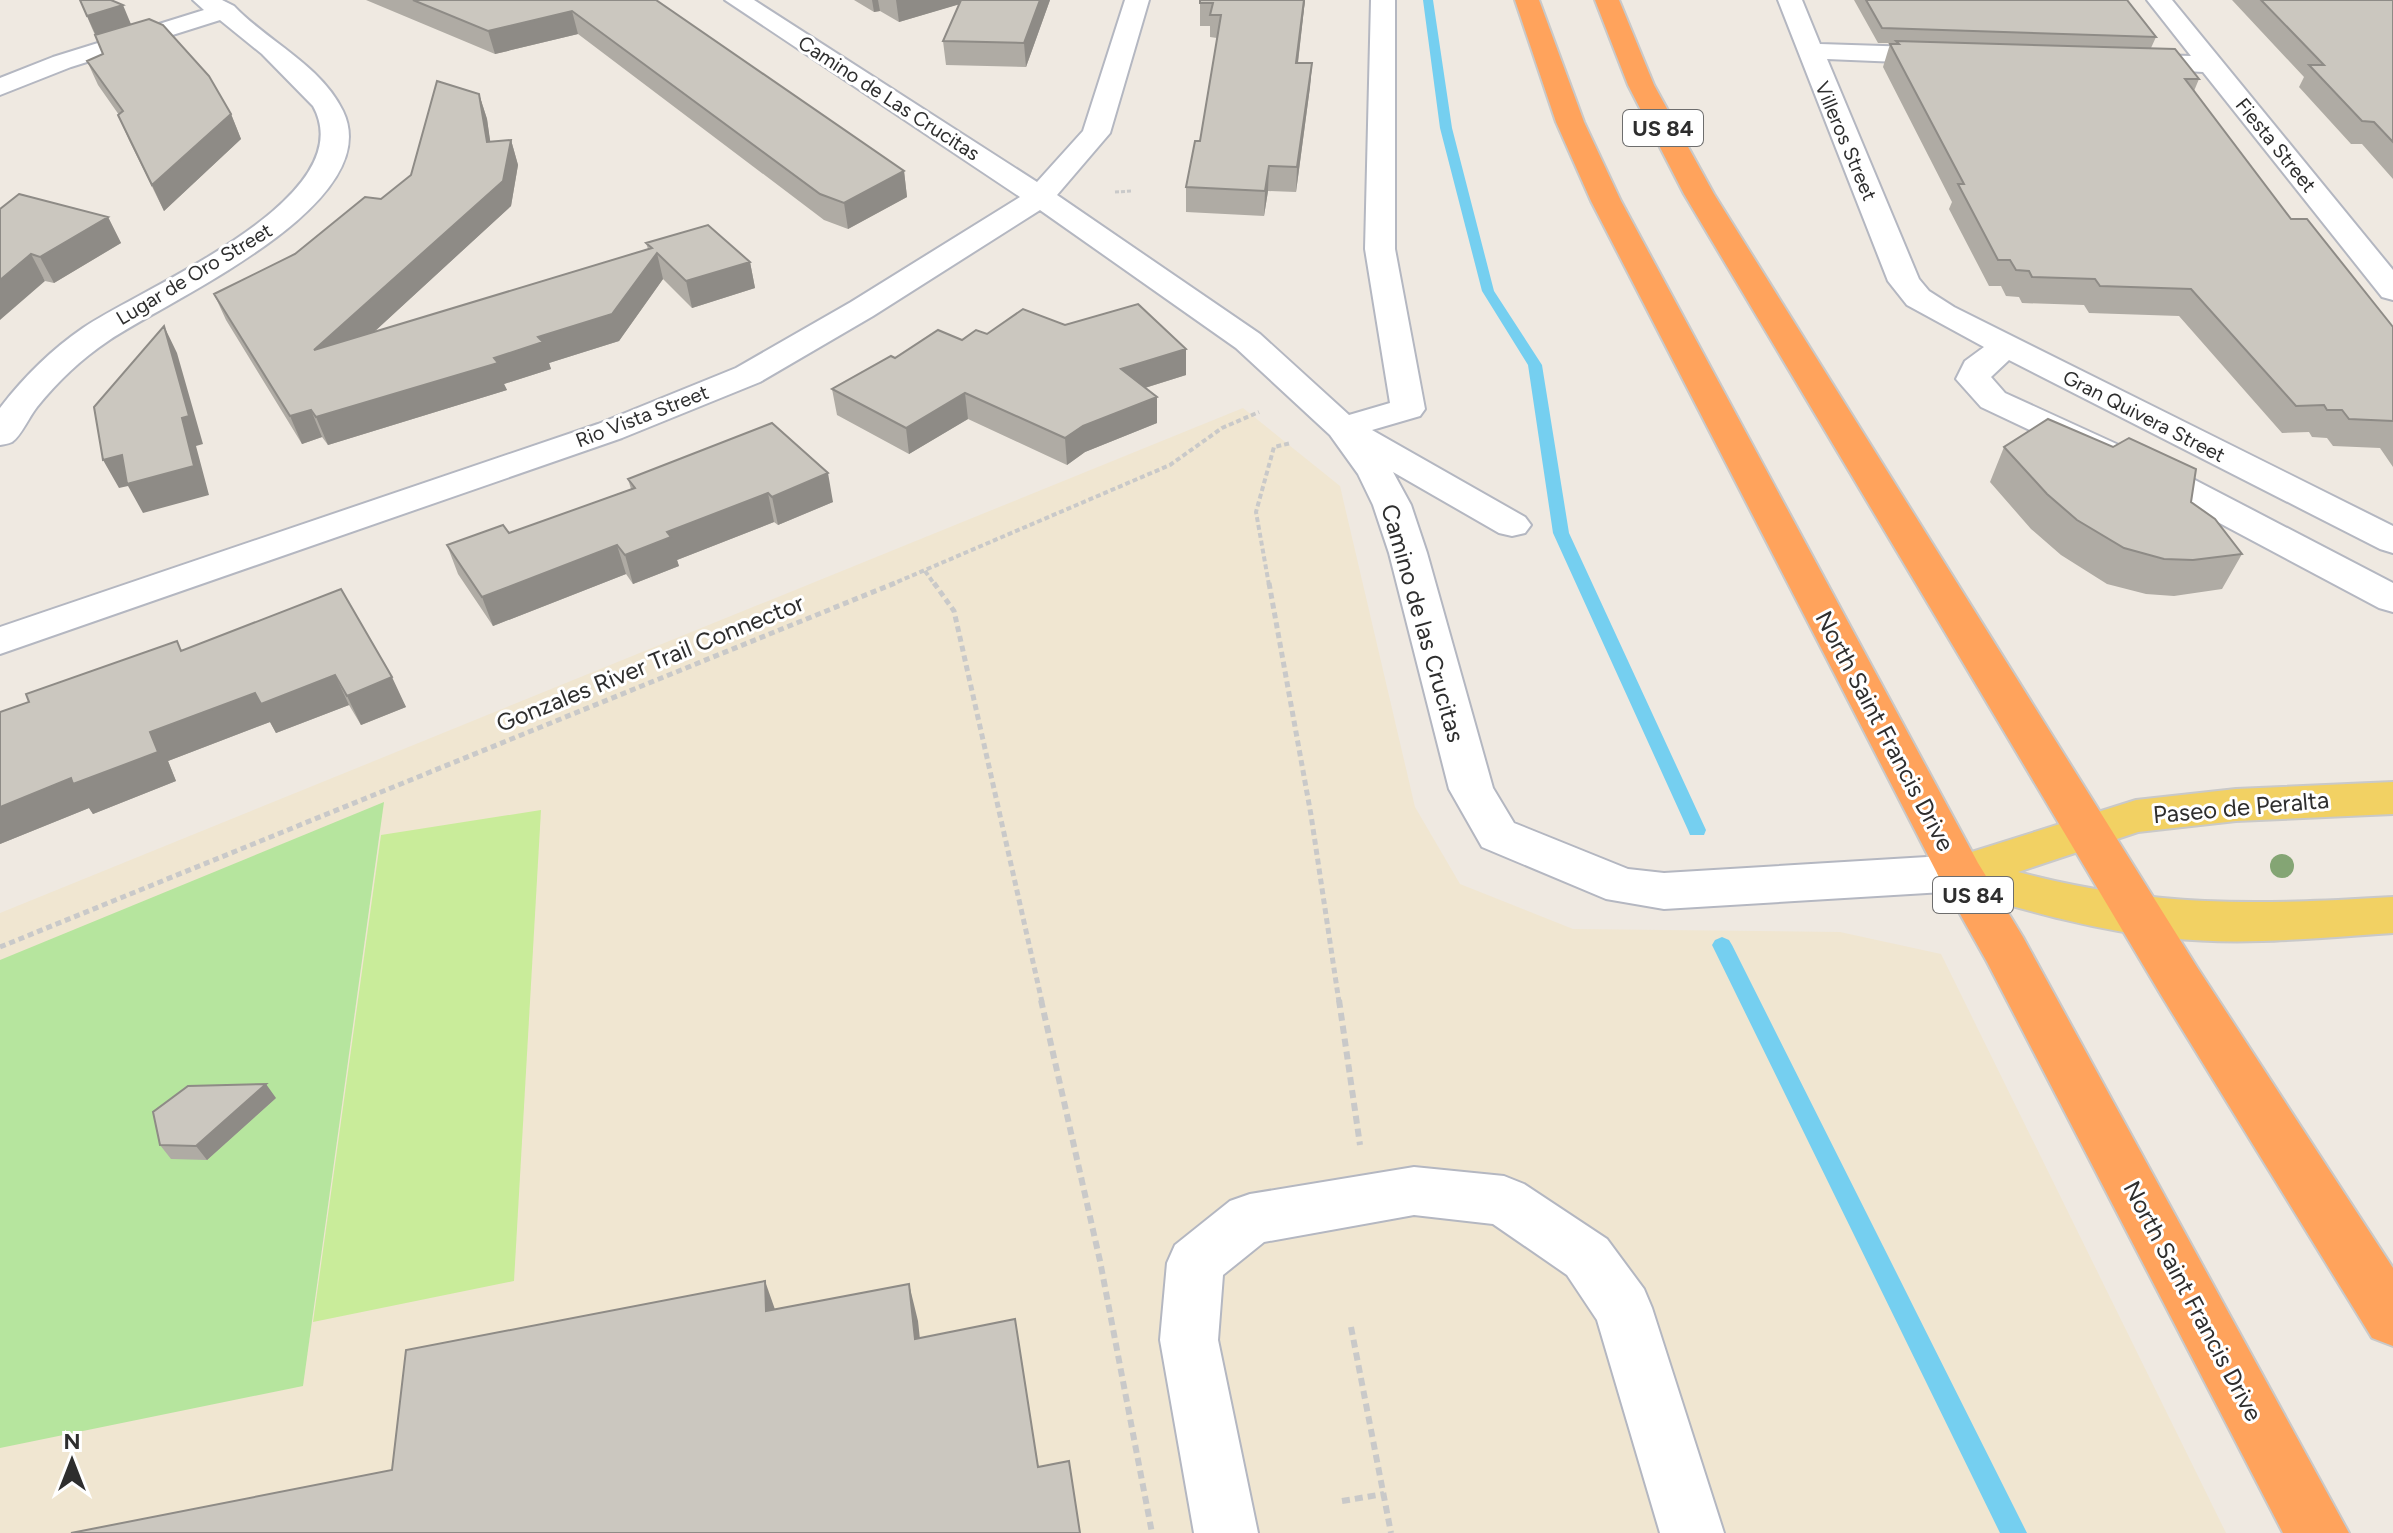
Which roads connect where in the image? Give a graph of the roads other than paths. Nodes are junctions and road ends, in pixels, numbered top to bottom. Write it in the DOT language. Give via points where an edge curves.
graph roads {
  1 [pos="737,0"];
  2 [pos="1137,0"];
  3 [pos="1383,0"];
  4 [pos="1527,0"];
  5 [pos="1607,0"];
  6 [pos="1790,0"];
  7 [pos="2159,0"];
  8 [pos="215,6"];
  9 [pos="1808,51"];
  10 [pos="1966,56"];
  11 [pos="2108,61"];
  12 [pos="2211,64"];
  13 [pos="0,87"];
  14 [pos="1041,196"];
  15 [pos="1904,281"];
  16 [pos="2393,290"];
  17 [pos="2006,347"];
  18 [pos="1342,428"];
  19 [pos="0,434"];
  20 [pos="1512,525"];
  21 [pos="2393,541"];
  22 [pos="2393,599"];
  23 [pos="1,637"];
  24 [pos="2393,798"];
  25 [pos="2090,832"];
  26 [pos="1960,873"];
  27 [pos="2393,915"];
  28 [pos="2139,916"];
  29 [pos="2393,1319"];
  30 [pos="1226,1533"];
  31 [pos="1692,1533"];
  32 [pos="2317,1533"];
  1 -- 14 [label="street, Camino de Las Crucitas"];
  2 -- 14 [label="street, Rio Vista Street" via="1096,133"];
  3 -- 18 [label="street" via="1380,249 1408,409"];
  4 -- 26 [label="highway, North Saint Francis Drive / US 84" via="1570,122 1606,201"];
  5 -- 25 [label="highway, US 84" via="1641,85 1699,194"];
  6 -- 9 [label="street, Villeros Street"];
  7 -- 12 [label="street, Fiesta Street"];
  8 -- 13 [label="street"];
  8 -- 19 [label="street, Lugar de Oro Street" via="263,42 323,102 334,125 330,162 302,200 270,230 67,356 22,402"];
  9 -- 10 [label="street"];
  9 -- 15 [label="street, Villeros Street"];
  11 -- 12 [label="street"];
  12 -- 16 [label="street, Fiesta Street"];
  14 -- 18 [label="street, Camino de las Crucitas" via="1248,341"];
  14 -- 23 [label="street, Rio Vista Street" via="748,375 610,431"];
  15 -- 17 [label="street, Gran Quivera Street" via="1929,306"];
  17 -- 21 [label="street, Gran Quivera Street"];
  17 -- 22 [label="street" via="1977,368 1973,379 1993,400 2180,487"];
  18 -- 20 [label="street"];
  18 -- 26 [label="street, Camino de las Crucitas" via="1392,505 1471,789 1498,835 1623,886 1664,891"];
  24 -- 25 [label="main road, Paseo de Peralta" via="2192,808 2136,816"];
  25 -- 26 [label="main road, Paseo de Peralta"];
  25 -- 28 [label="highway, US 84"];
  26 -- 28 [label="main road"];
  26 -- 32 [label="highway, North Saint Francis Drive / US 84"];
  27 -- 28 [label="main road" via="2248,923"];
  28 -- 29 [label="highway, US 84"];
  30 -- 31 [label="street" via="1189,1340 1195,1263 1250,1219 1414,1191 1504,1201 1587,1257 1623,1308"];
}
